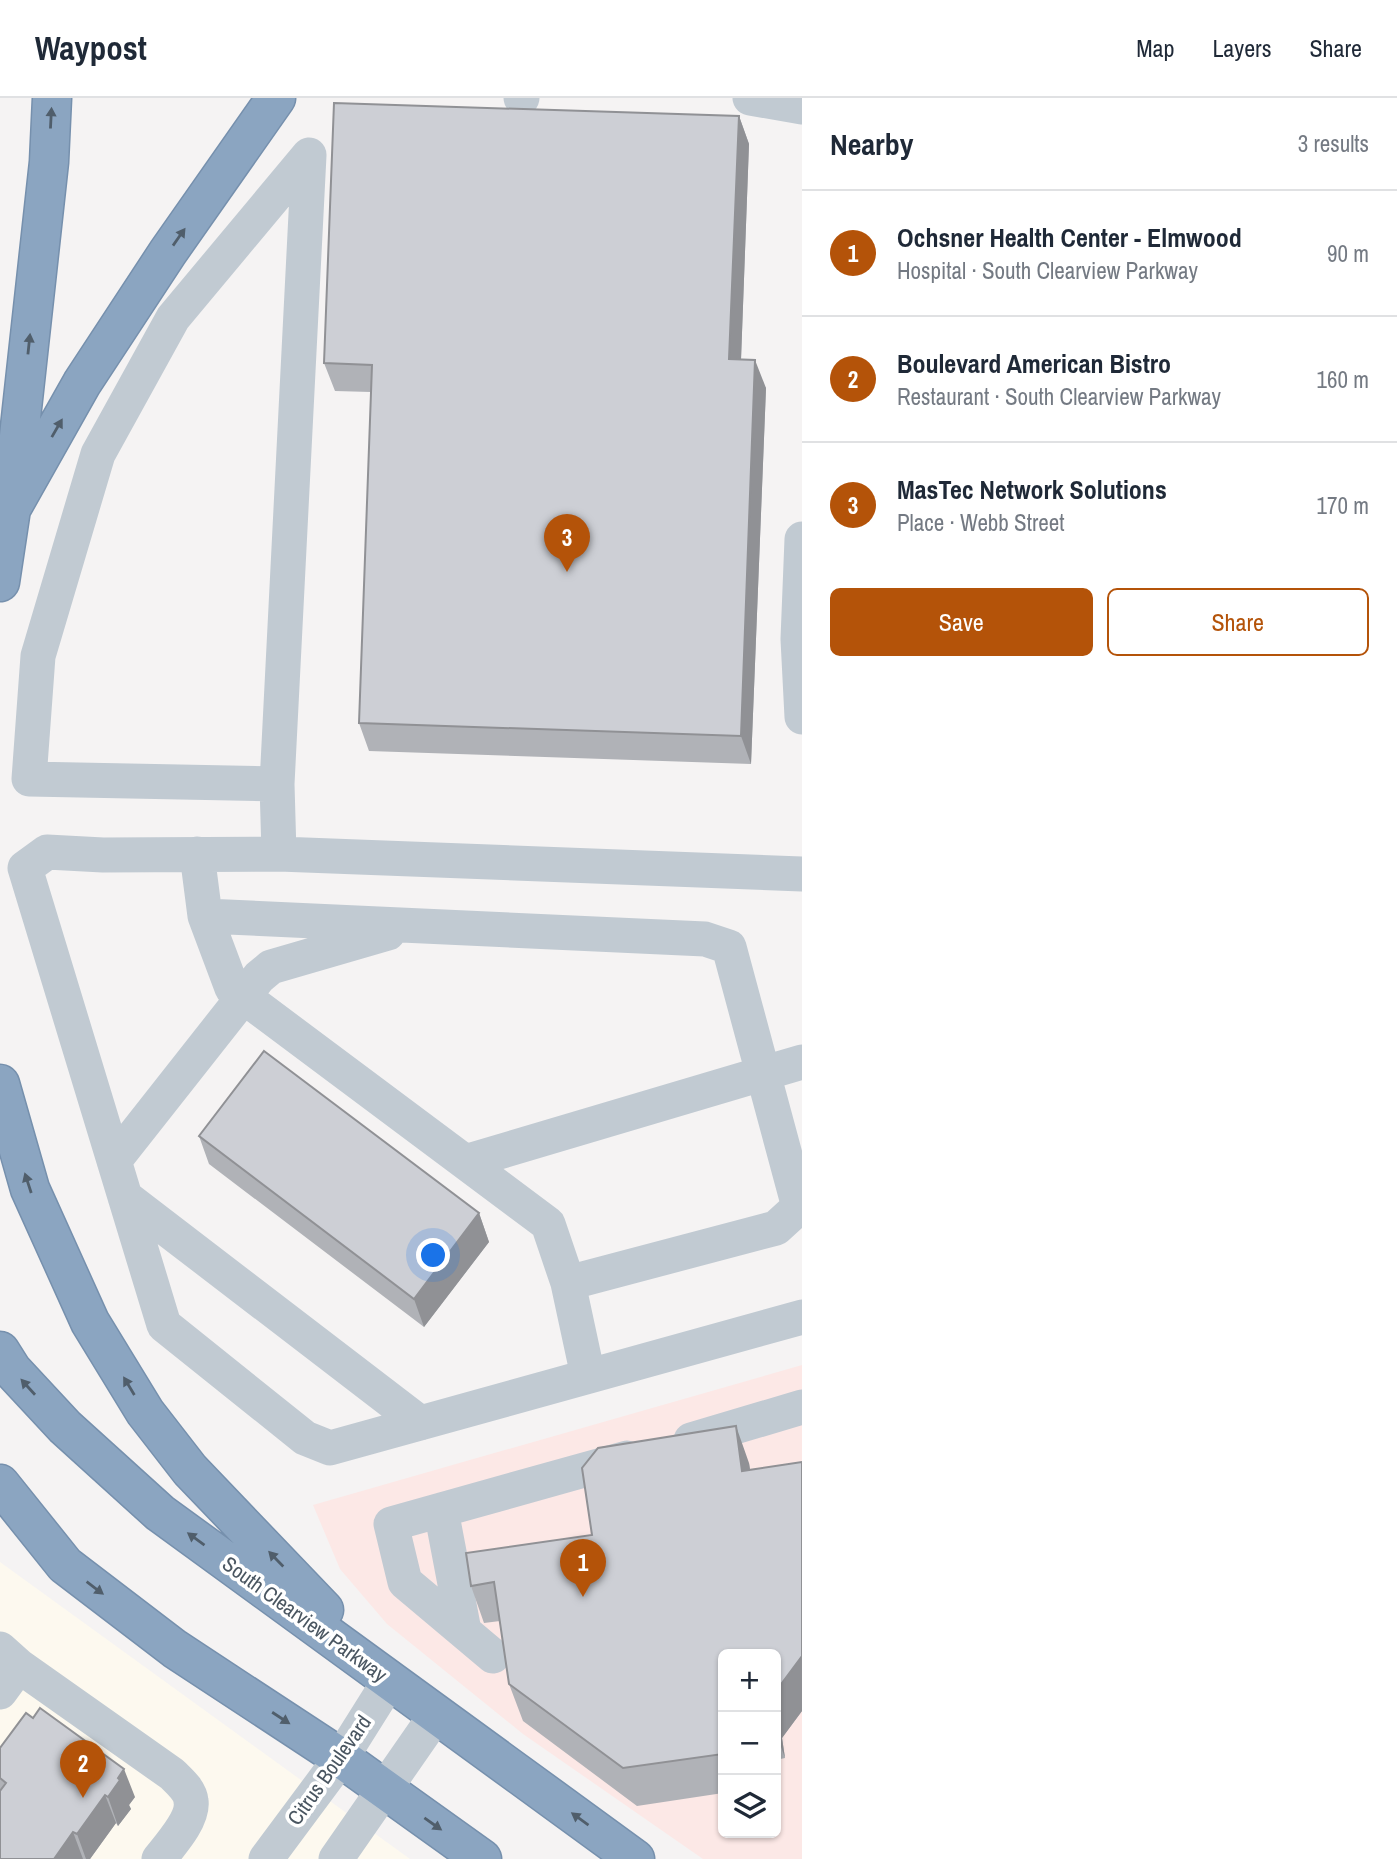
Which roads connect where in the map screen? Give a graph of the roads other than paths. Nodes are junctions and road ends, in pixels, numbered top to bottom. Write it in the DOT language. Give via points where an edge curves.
graph roads {
  1 [pos="52,98"];
  2 [pos="276,98"];
  3 [pos="750,98"];
  4 [pos="802,107"];
  5 [pos="11,509"];
  6 [pos="802,539"];
  7 [pos="0,582"];
  8 [pos="802,710"];
  9 [pos="802,717"];
  10 [pos="277,784"];
  11 [pos="197,854"];
  12 [pos="279,854"];
  13 [pos="802,874"];
  14 [pos="205,916"];
  15 [pos="414,926"];
  16 [pos="244,997"];
  17 [pos="802,1062"];
  18 [pos="763,1074"];
  19 [pos="0,1084"];
  20 [pos="114,1161"];
  21 [pos="465,1162"];
  22 [pos="125,1197"];
  23 [pos="568,1283"];
  24 [pos="802,1317"];
  25 [pos="0,1351"];
  26 [pos="588,1376"];
  27 [pos="802,1408"];
  28 [pos="420,1423"];
  29 [pos="706,1435"];
  30 [pos="724,1468"];
  31 [pos="0,1484"];
  32 [pos="442,1510"];
  33 [pos="0,1511"];
  34 [pos="65,1565"];
  35 [pos="464,1632"];
  36 [pos="493,1656"];
  37 [pos="6,1669"];
  38 [pos="390,1680"];
  39 [pos="436,1715"];
  40 [pos="341,1758"];
  41 [pos="384,1789"];
  42 [pos="159,1859"];
  43 [pos="266,1859"];
  44 [pos="337,1859"];
  45 [pos="482,1859"];
  46 [pos="635,1859"];
  5 -- 1 [label="highway, one-way"];
  5 -- 2 [label="highway, one-way" via="82,383"];
  3 -- 4 [label="street"];
  5 -- 7 [label="highway"];
  6 -- 8 [label="street" via="798,639"];
  8 -- 9 [label="street"];
  10 -- 10 [label="street" via="301,306 309,155 173,318 98,454 38,656 29,779"];
  10 -- 12 [label="street"];
  11 -- 12 [label="street"];
  11 -- 14 [label="street"];
  11 -- 20 [label="street" via="47,852 25,868"];
  12 -- 13 [label="street"];
  14 -- 15 [label="street"];
  14 -- 16 [label="street" via="232,988"];
  15 -- 16 [label="street" via="271,967"];
  15 -- 18 [label="street" via="705,939 729,947"];
  16 -- 20 [label="street"];
  16 -- 21 [label="street"];
  17 -- 18 [label="street"];
  18 -- 21 [label="street"];
  18 -- 23 [label="street" via="799,1207 776,1228"];
  38 -- 19 [label="highway, one-way" via="190,1470 145,1412 90,1322 30,1189"];
  20 -- 22 [label="street"];
  21 -- 23 [label="street" via="548,1224"];
  22 -- 28 [label="street"];
  22 -- 28 [label="street" via="164,1325 305,1438 330,1447"];
  23 -- 26 [label="street"];
  24 -- 26 [label="street"];
  38 -- 25 [label="highway, South Clearview Parkway, one-way" via="160,1513 65,1427"];
  26 -- 28 [label="street"];
  27 -- 29 [label="street"];
  29 -- 30 [label="street"];
  29 -- 32 [label="street"];
  31 -- 34 [label="highway"];
  32 -- 35 [label="street"];
  32 -- 35 [label="street" via="391,1524 405,1582"];
  33 -- 34 [label="highway"];
  34 -- 40 [label="highway, one-way" via="175,1649"];
  35 -- 36 [label="street"];
  37 -- 42 [label="street" via="172,1774 186,1788 191,1800 189,1818"];
  38 -- 39 [label="highway, South Clearview Parkway"];
  38 -- 40 [label="street, Citrus Boulevard"];
  39 -- 41 [label="street"];
  46 -- 39 [label="highway, South Clearview Parkway, one-way"];
  40 -- 41 [label="highway"];
  40 -- 43 [label="street, Citrus Boulevard"];
  41 -- 44 [label="street"];
  41 -- 45 [label="highway, one-way"];
}
